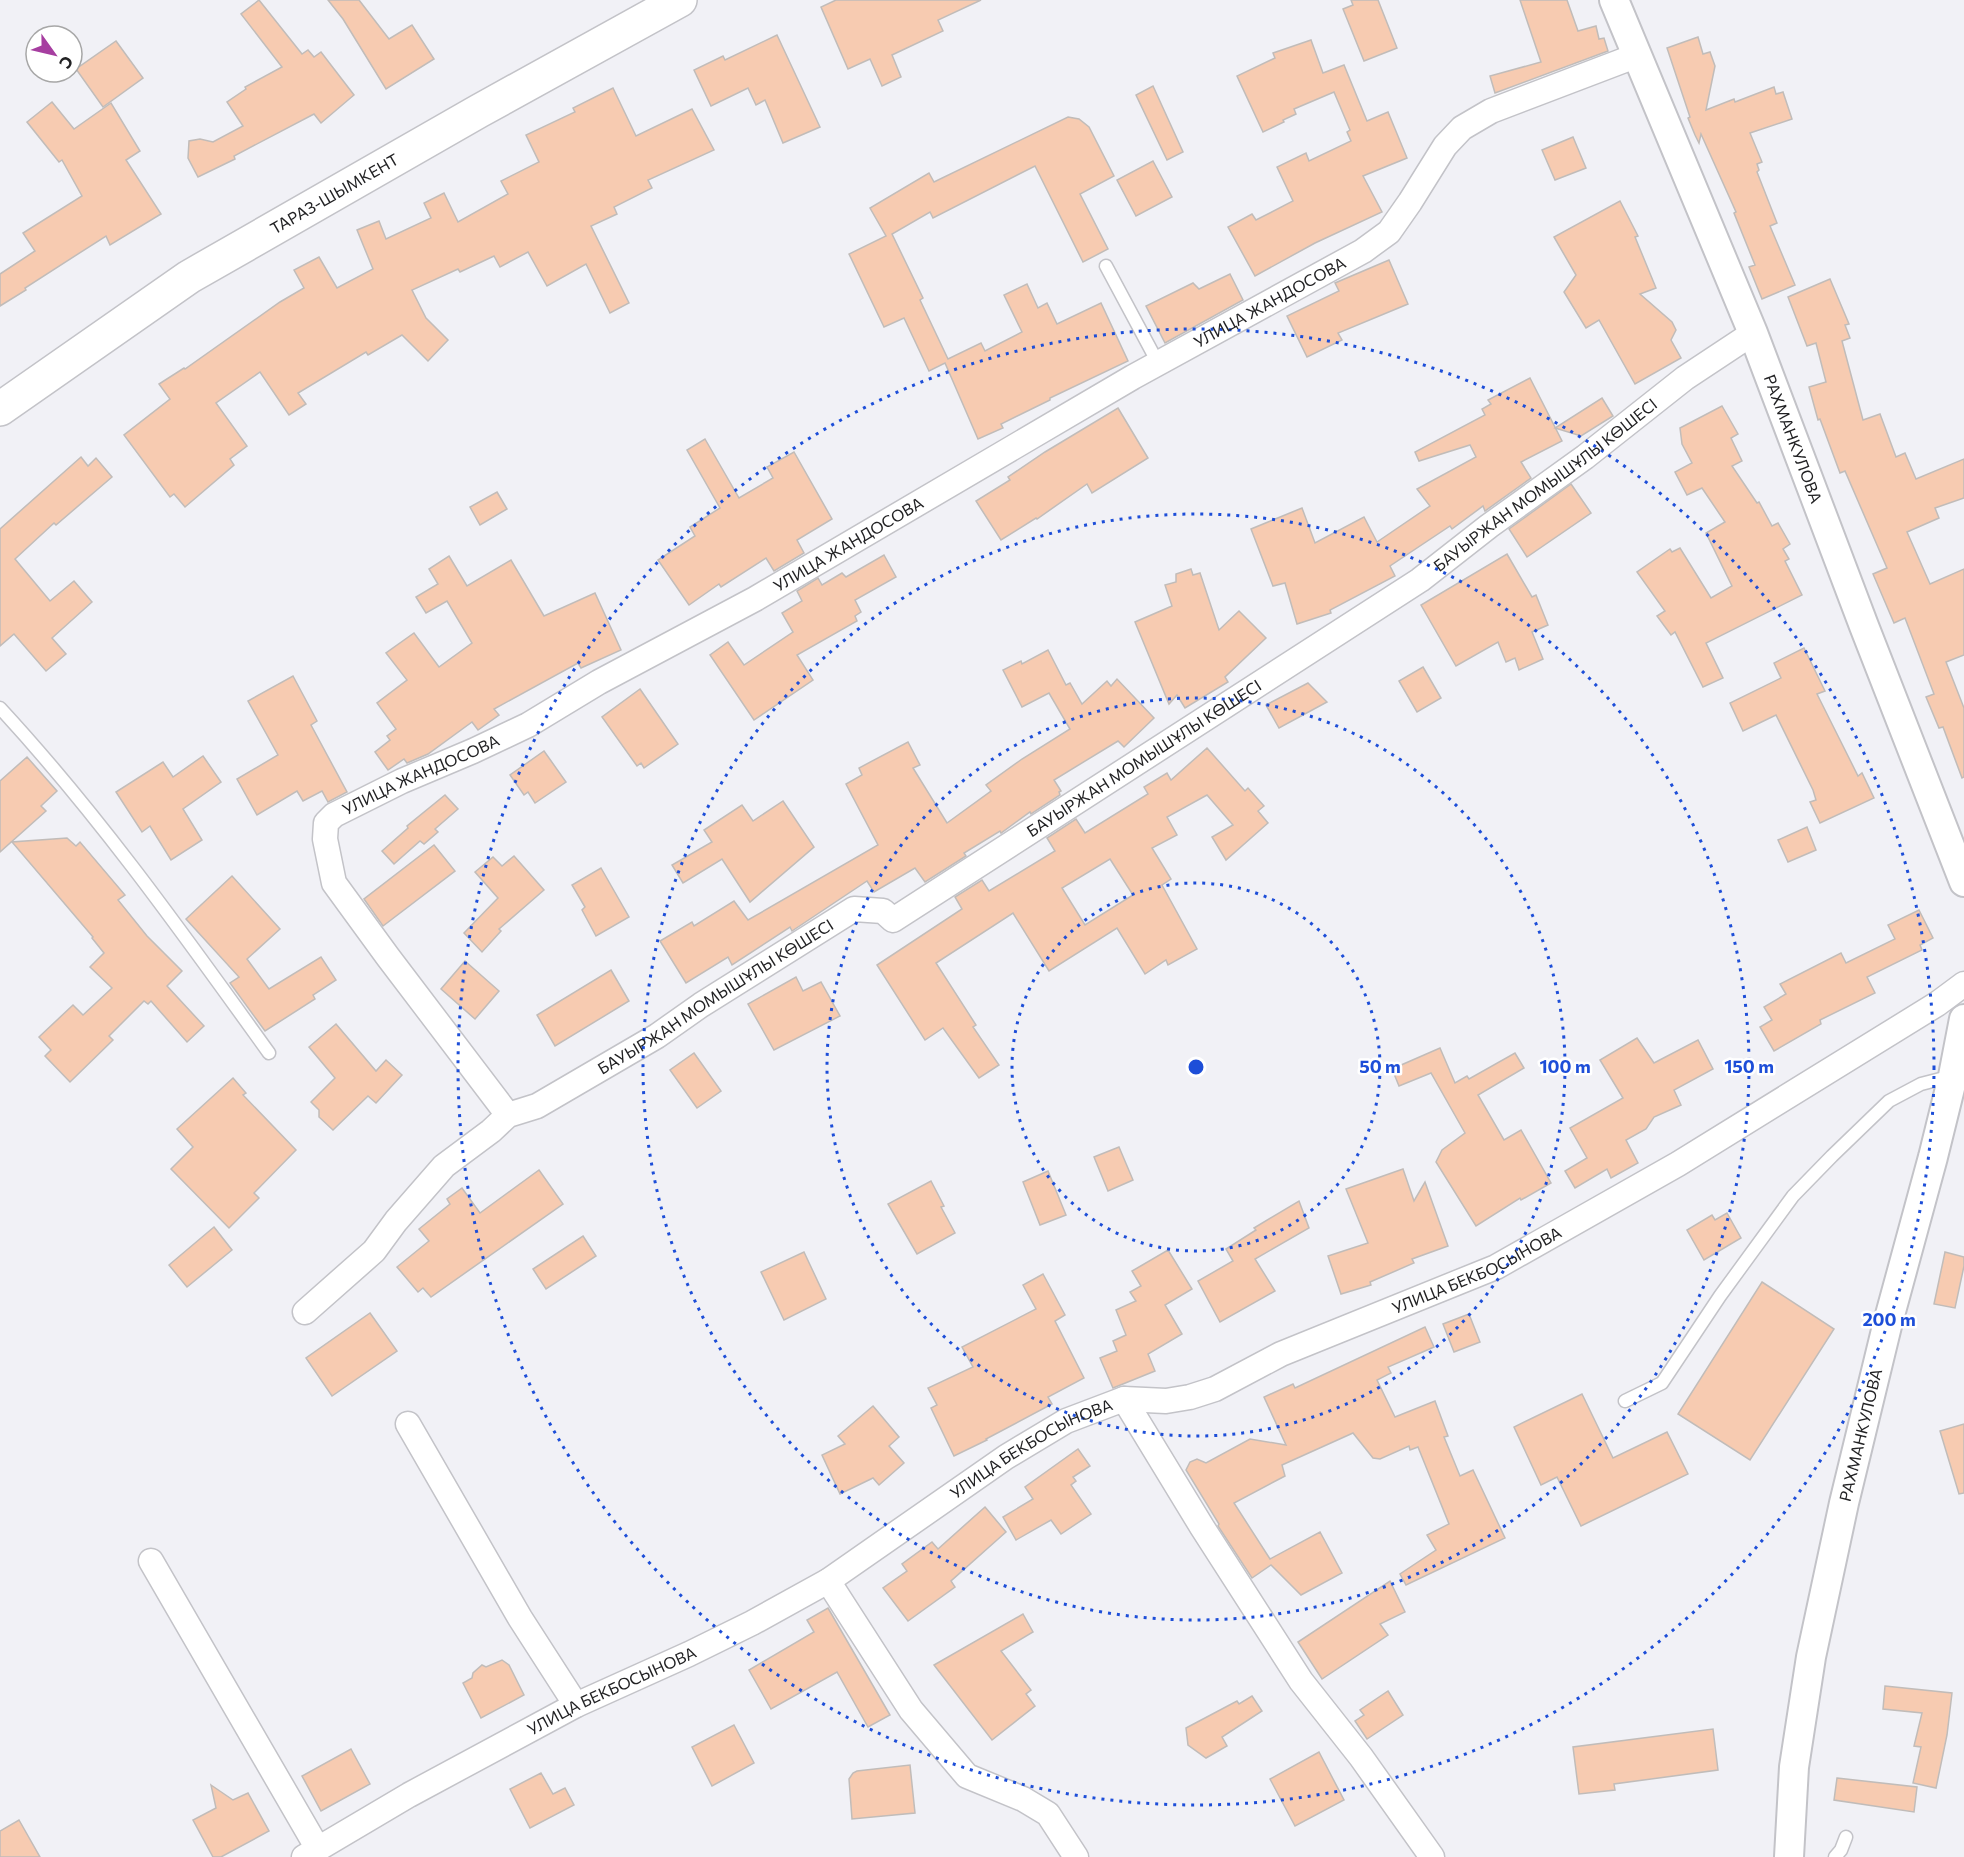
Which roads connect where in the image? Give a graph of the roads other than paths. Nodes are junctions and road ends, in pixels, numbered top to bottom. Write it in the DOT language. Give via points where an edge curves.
graph roads {
  1 [pos="680,0"];
  2 [pos="1614,0"];
  3 [pos="1638,55"];
  4 [pos="1106,266"];
  5 [pos="1753,333"];
  6 [pos="1158,363"];
  7 [pos="0,410"];
  8 [pos="0,708"];
  9 [pos="1964,882"];
  10 [pos="1964,984"];
  11 [pos="1964,1019"];
  12 [pos="269,1053"];
  13 [pos="1953,1076"];
  14 [pos="508,1115"];
  15 [pos="305,1312"];
  16 [pos="1124,1399"];
  17 [pos="1625,1401"];
  18 [pos="408,1424"];
  19 [pos="151,1561"];
  20 [pos="828,1581"];
  21 [pos="576,1705"];
  22 [pos="1846,1837"];
  23 [pos="311,1853"];
  24 [pos="1076,1857"];
  25 [pos="1432,1857"];
  26 [pos="1789,1857"];
  27 [pos="1835,1857"];
  1 -- 7 [label="main road, ТАРАЗ-ШЫМКЕНТ" via="189,277"];
  2 -- 3 [label="street, РАХМАНКУЛОВА"];
  3 -- 5 [label="street, РАХМАНКУЛОВА"];
  3 -- 6 [label="street, УЛИЦА ЖАНДОСОВА" via="1491,111 1462,128 1445,146 1389,232 1363,251"];
  4 -- 6 [label="lane"];
  5 -- 9 [label="street, РАХМАНКУЛОВА"];
  5 -- 14 [label="street, БАУЫРЖАН МОМЫШҰЛЫ КӨШЕСІ" via="1684,378 1586,457 1420,580 893,920 883,911 854,909 657,1036 537,1106"];
  6 -- 14 [label="street, УЛИЦА ЖАНДОСОВА" via="755,599 598,682 528,725 346,807 326,823 334,883"];
  8 -- 12 [label="lane" via="104,831"];
  10 -- 16 [label="street, УЛИЦА БЕКБОСЫНОВА" via="1678,1164 1496,1267 1281,1354 1190,1398"];
  11 -- 13 [label="street, РАХМАНКУЛОВА"];
  13 -- 17 [label="lane" via="1921,1084 1889,1101 1832,1156 1793,1196 1662,1383"];
  13 -- 26 [label="street, РАХМАНКУЛОВА" via="1887,1326 1811,1657 1794,1767"];
  14 -- 15 [label="street" via="444,1166 374,1251"];
  16 -- 20 [label="street, УЛИЦА БЕКБОСЫНОВА" via="1066,1421 1005,1457"];
  16 -- 25 [label="street" via="1301,1681"];
  18 -- 21 [label="street" via="520,1618"];
  19 -- 23 [label="street"];
  20 -- 21 [label="street, УЛИЦА БЕКБОСЫНОВА" via="700,1649"];
  20 -- 24 [label="street" via="911,1710 967,1776 1048,1814"];
  21 -- 23 [label="street, УЛИЦА БЕКБОСЫНОВА"];
  22 -- 27 [label="lane"];
}
